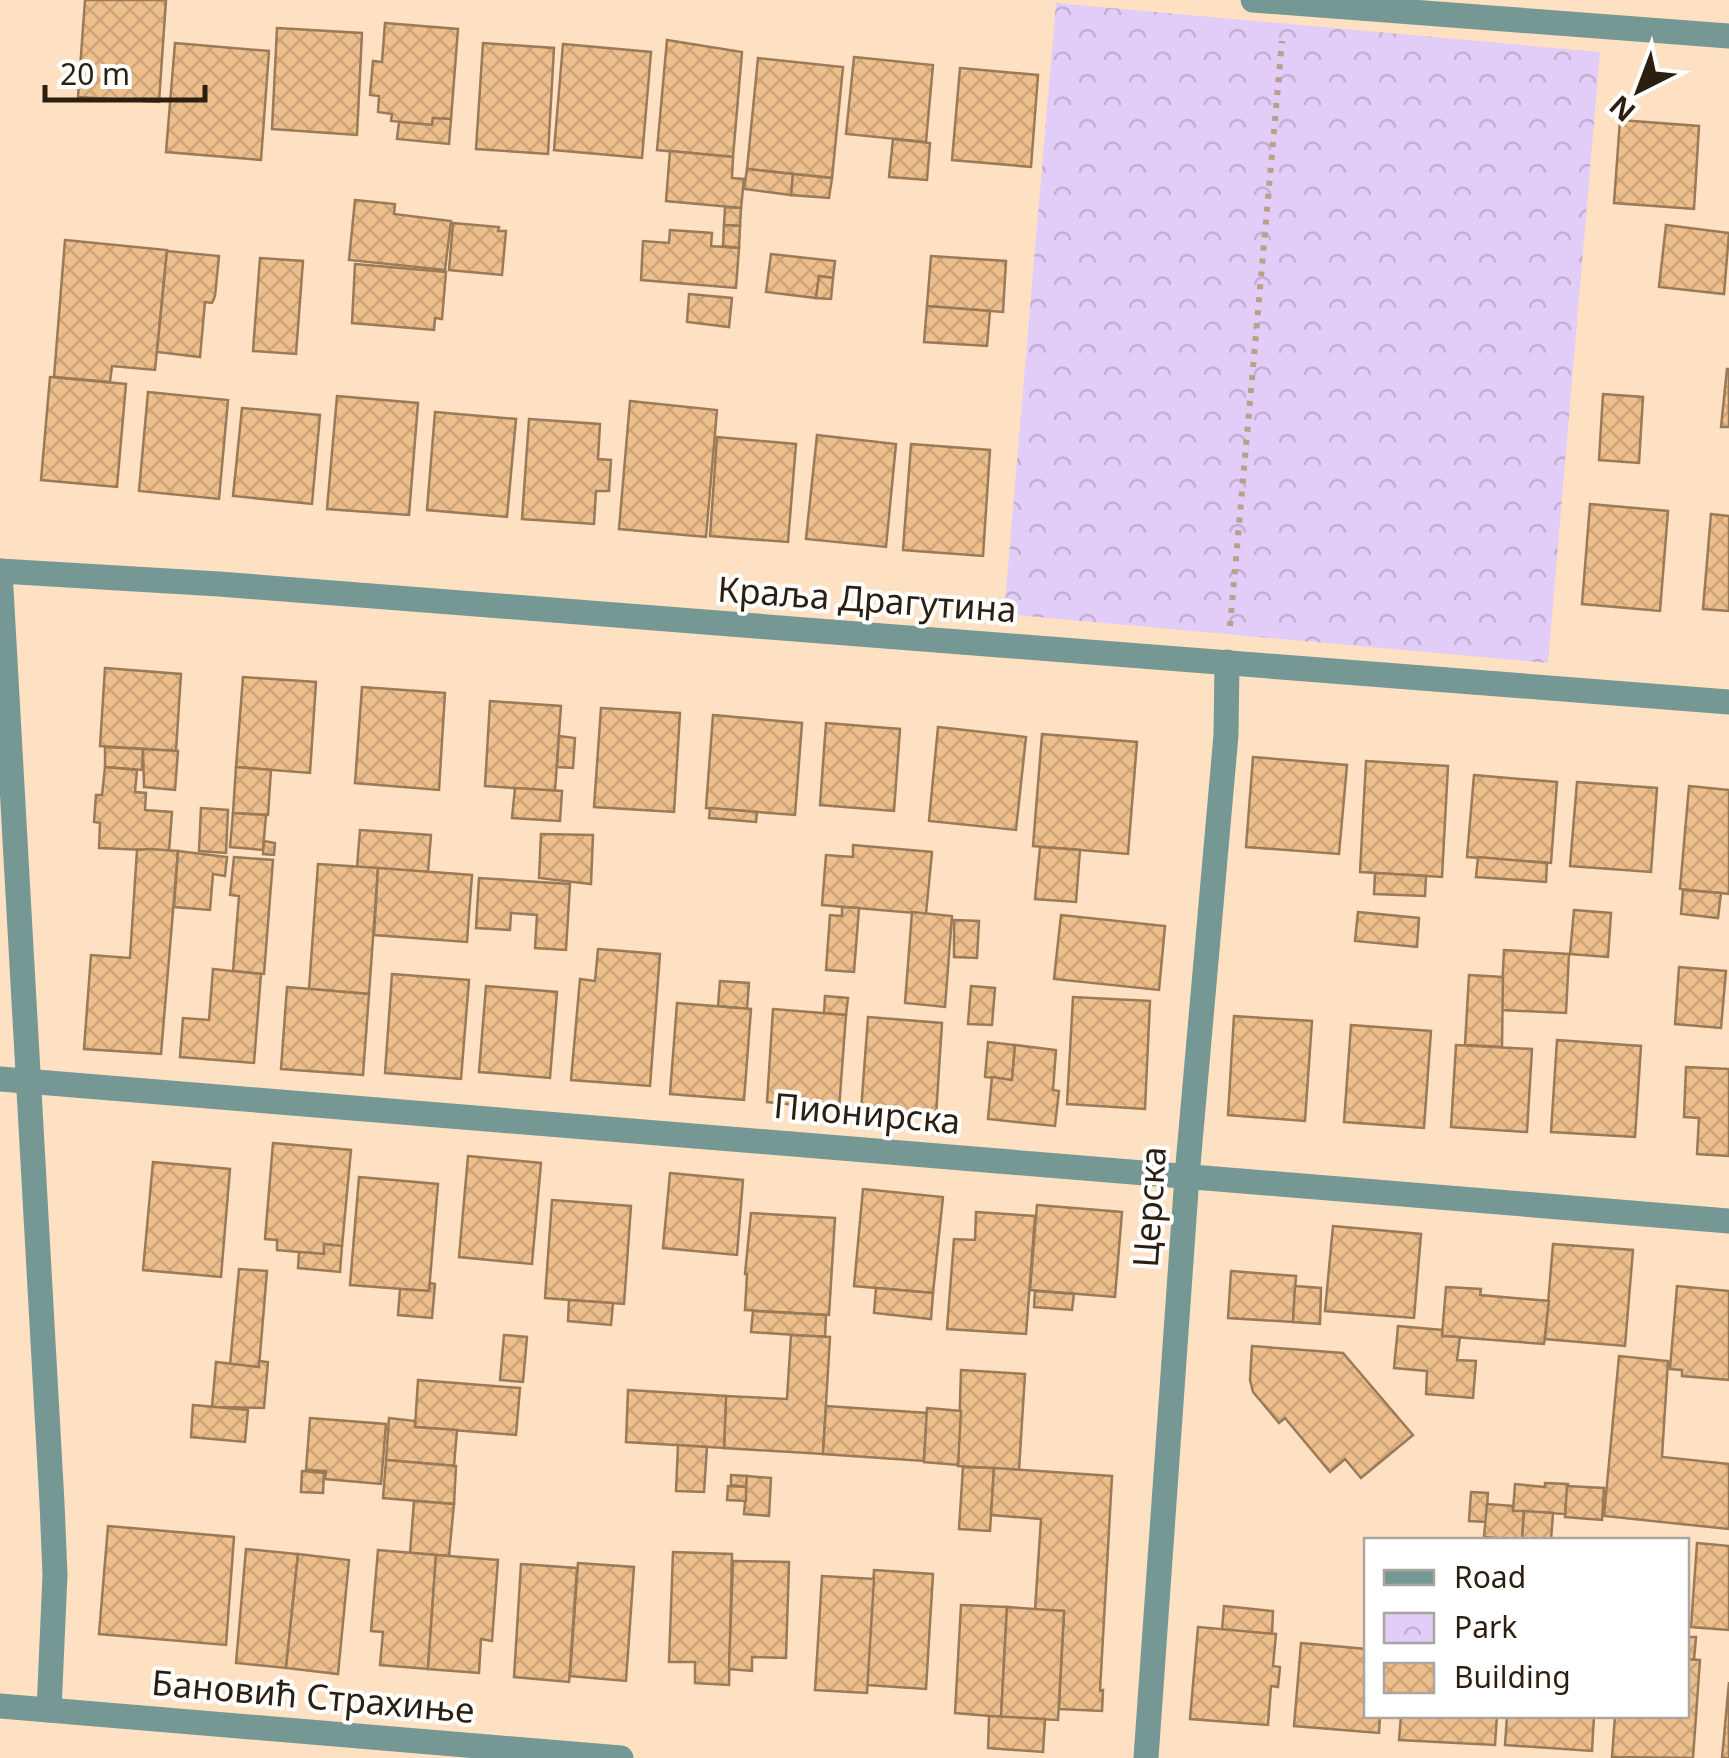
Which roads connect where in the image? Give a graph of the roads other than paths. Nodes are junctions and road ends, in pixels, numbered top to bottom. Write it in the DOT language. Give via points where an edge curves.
graph roads {
  1 [pos="1254,0"];
  2 [pos="1729,36"];
  3 [pos="0,571"];
  4 [pos="1227,662"];
  5 [pos="1729,702"];
  6 [pos="0,1078"];
  7 [pos="31,1081"];
  8 [pos="1187,1176"];
  9 [pos="1729,1220"];
  10 [pos="0,1706"];
  11 [pos="49,1710"];
  12 [pos="621,1758"];
  13 [pos="1146,1758"];
  1 -- 2 [label="street"];
  3 -- 4 [label="street, Краља Драгутина"];
  3 -- 7 [label="street"];
  4 -- 5 [label="street, Краља Драгутина"];
  4 -- 8 [label="street, Церска"];
  6 -- 7 [label="street, Пионирска"];
  7 -- 8 [label="street, Пионирска"];
  7 -- 11 [label="street" via="54,1539"];
  8 -- 9 [label="street, Пионирска"];
  8 -- 13 [label="street, Церска"];
  10 -- 11 [label="street, Бановић Страхиње"];
  11 -- 12 [label="street, Бановић Страхиње"];
}
